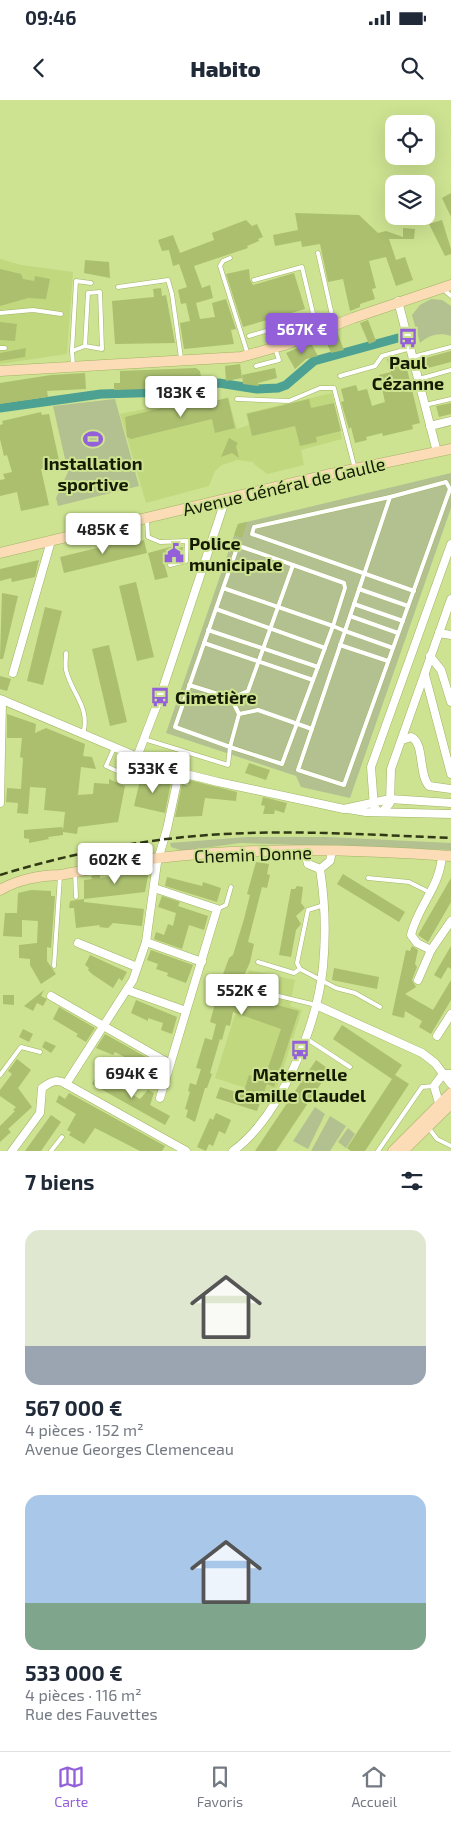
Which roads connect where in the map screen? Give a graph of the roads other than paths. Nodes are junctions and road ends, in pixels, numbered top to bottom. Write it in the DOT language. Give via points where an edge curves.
graph roads {
  1 [pos="318,253"];
  2 [pos="230,258"];
  3 [pos="254,280"];
  4 [pos="91,283"];
  5 [pos="446,286"];
  6 [pos="118,287"];
  7 [pos="451,296"];
  8 [pos="398,301"];
  9 [pos="0,313"];
  10 [pos="61,314"];
  11 [pos="313,317"];
  12 [pos="334,326"];
  13 [pos="318,332"];
  14 [pos="248,336"];
  15 [pos="85,346"];
  16 [pos="451,347"];
  17 [pos="275,348"];
  18 [pos="411,348"];
  19 [pos="72,351"];
  20 [pos="248,356"];
  21 [pos="413,356"];
  22 [pos="181,361"];
  23 [pos="73,365"];
  24 [pos="256,366"];
  25 [pos="451,370"];
  26 [pos="0,371"];
  27 [pos="340,376"];
  28 [pos="419,379"];
  29 [pos="451,399"];
  30 [pos="237,400"];
  31 [pos="425,405"];
  32 [pos="451,421"];
  33 [pos="430,426"];
  34 [pos="451,449"];
  35 [pos="437,452"];
  36 [pos="355,468"];
  37 [pos="390,497"];
  38 [pos="224,499"];
  39 [pos="147,518"];
  40 [pos="51,541"];
  41 [pos="451,544"];
  42 [pos="0,553"];
  43 [pos="170,565"];
  44 [pos="293,565"];
  45 [pos="364,574"];
  46 [pos="223,588"];
  47 [pos="359,589"];
  48 [pos="414,591"];
  49 [pos="451,599"];
  50 [pos="354,604"];
  51 [pos="408,606"];
  52 [pos="278,607"];
  53 [pos="216,609"];
  54 [pos="350,616"];
  55 [pos="403,621"];
  56 [pos="333,626"];
  57 [pos="271,628"];
  58 [pos="208,630"];
  59 [pos="345,631"];
  60 [pos="398,633"];
  61 [pos="439,633"];
  62 [pos="451,635"];
  63 [pos="204,643"];
  64 [pos="340,645"];
  65 [pos="325,648"];
  66 [pos="393,648"];
  67 [pos="263,649"];
  68 [pos="66,653"];
  69 [pos="430,656"];
  70 [pos="259,661"];
  71 [pos="388,661"];
  72 [pos="318,668"];
  73 [pos="13,673"];
  74 [pos="425,675"];
  75 [pos="313,680"];
  76 [pos="190,685"];
  77 [pos="231,698"];
  78 [pos="1,699"];
  79 [pos="451,702"];
  80 [pos="239,714"];
  81 [pos="297,723"];
  82 [pos="312,729"];
  83 [pos="83,734"];
  84 [pos="144,739"];
  85 [pos="402,740"];
  86 [pos="230,747"];
  87 [pos="114,748"];
  88 [pos="137,757"];
  89 [pos="179,773"];
  90 [pos="451,774"];
  91 [pos="128,776"];
  92 [pos="389,776"];
  93 [pos="373,780"];
  94 [pos="451,789"];
  95 [pos="390,799"];
  96 [pos="373,801"];
  97 [pos="0,803"];
  98 [pos="451,803"];
  99 [pos="344,809"];
  100 [pos="381,812"];
  101 [pos="451,814"];
  102 [pos="305,852"];
  103 [pos="332,852"];
  104 [pos="446,856"];
  105 [pos="159,858"];
  106 [pos="320,869"];
  107 [pos="76,872"];
  108 [pos="60,875"];
  109 [pos="368,878"];
  110 [pos="231,887"];
  111 [pos="154,888"];
  112 [pos="0,890"];
  113 [pos="429,892"];
  114 [pos="76,897"];
  115 [pos="324,905"];
  116 [pos="217,909"];
  117 [pos="451,921"];
  118 [pos="146,942"];
  119 [pos="78,943"];
  120 [pos="431,950"];
  121 [pos="202,962"];
  122 [pos="258,962"];
  123 [pos="54,966"];
  124 [pos="137,967"];
  125 [pos="300,970"];
  126 [pos="320,980"];
  127 [pos="418,980"];
  128 [pos="250,989"];
  129 [pos="127,990"];
  130 [pos="52,996"];
  131 [pos="316,1004"];
  132 [pos="380,1007"];
  133 [pos="186,1011"];
  134 [pos="451,1015"];
  135 [pos="102,1027"];
  136 [pos="437,1036"];
  137 [pos="305,1037"];
  138 [pos="40,1052"];
  139 [pos="170,1064"];
  140 [pos="350,1067"];
  141 [pos="447,1074"];
  142 [pos="0,1075"];
  143 [pos="66,1084"];
  144 [pos="451,1084"];
  145 [pos="434,1086"];
  146 [pos="451,1093"];
  147 [pos="160,1098"];
  148 [pos="451,1104"];
  149 [pos="440,1109"];
  150 [pos="428,1127"];
  151 [pos="62,1137"];
  152 [pos="451,1146"];
  153 [pos="12,1151"];
  154 [pos="51,1151"];
  155 [pos="186,1151"];
  156 [pos="233,1151"];
  157 [pos="378,1151"];
  158 [pos="393,1151"];
  159 [pos="403,1151"];
  1 -- 12 [label="lane"];
  2 -- 20 [label="lane" via="223,260 220,266"];
  3 -- 11 [label="lane" via="302,267"];
  4 -- 19 [label="lane" via="76,281"];
  5 -- 7 [label="lane"];
  5 -- 8 [label="street"];
  6 -- 22 [label="lane" via="168,280"];
  8 -- 12 [label="street"];
  8 -- 18 [label="street"];
  9 -- 10 [label="lane" via="33,310"];
  11 -- 13 [label="lane"];
  11 -- 14 [label="lane"];
  12 -- 13 [label="street"];
  13 -- 17 [label="street"];
  15 -- 15 [label="lane" via="88,293 100,292 102,349"];
  15 -- 19 [label="lane"];
  16 -- 21 [label="lane"];
  17 -- 20 [label="street"];
  17 -- 24 [label="lane" via="279,360"];
  18 -- 21 [label="street"];
  18 -- 27 [label="lane" via="382,356 375,366"];
  19 -- 23 [label="lane"];
  20 -- 22 [label="street"];
  21 -- 28 [label="street"];
  22 -- 23 [label="street"];
  23 -- 26 [label="street"];
  25 -- 28 [label="lane"];
  28 -- 31 [label="street"];
  29 -- 31 [label="lane"];
  30 -- 36 [label="lane" via="289,401 320,388 334,388"];
  31 -- 33 [label="street"];
  32 -- 33 [label="street"];
  33 -- 35 [label="street"];
  34 -- 35 [label="street, Avenue Général de Gaulle"];
  35 -- 36 [label="street, Avenue Général de Gaulle"];
  36 -- 38 [label="street, Avenue Général de Gaulle"];
  37 -- 45 [label="lane"];
  37 -- 45 [label="lane" via="254,527 252,534"];
  37 -- 48 [label="lane" via="446,482 450,489"];
  38 -- 39 [label="street, Avenue Général de Gaulle"];
  38 -- 84 [label="street"];
  39 -- 40 [label="street, Avenue Général de Gaulle"];
  39 -- 43 [label="lane" via="148,537 160,542 187,541 186,561"];
  40 -- 42 [label="street, Avenue Général de Gaulle"];
  40 -- 73 [label="street"];
  41 -- 93 [label="street" via="371,768"];
  44 -- 46 [label="lane" via="242,547 236,548"];
  44 -- 52 [label="lane"];
  44 -- 56 [label="lane" via="344,583"];
  45 -- 47 [label="lane"];
  45 -- 48 [label="lane"];
  46 -- 52 [label="lane"];
  46 -- 53 [label="lane"];
  47 -- 50 [label="lane"];
  47 -- 51 [label="lane"];
  48 -- 51 [label="lane"];
  49 -- 61 [label="street"];
  50 -- 54 [label="lane"];
  50 -- 55 [label="lane"];
  51 -- 55 [label="lane"];
  52 -- 56 [label="lane"];
  52 -- 57 [label="lane"];
  53 -- 57 [label="lane"];
  53 -- 58 [label="lane"];
  54 -- 59 [label="lane"];
  54 -- 60 [label="lane"];
  55 -- 60 [label="lane"];
  56 -- 59 [label="lane"];
  56 -- 65 [label="lane"];
  57 -- 65 [label="lane"];
  57 -- 67 [label="lane"];
  58 -- 63 [label="lane"];
  58 -- 67 [label="lane"];
  59 -- 64 [label="lane"];
  59 -- 66 [label="lane"];
  60 -- 66 [label="lane"];
  61 -- 62 [label="street"];
  61 -- 69 [label="street"];
  63 -- 70 [label="lane"];
  63 -- 76 [label="lane"];
  64 -- 71 [label="lane"];
  64 -- 82 [label="lane"];
  65 -- 72 [label="lane"];
  66 -- 71 [label="lane"];
  67 -- 70 [label="lane"];
  67 -- 72 [label="lane"];
  68 -- 83 [label="lane" via="66,670 86,723"];
  69 -- 74 [label="street"];
  69 -- 79 [label="street" via="441,670"];
  70 -- 75 [label="lane"];
  70 -- 77 [label="lane" via="248,691"];
  71 -- 82 [label="lane" via="344,785 298,770"];
  72 -- 75 [label="lane"];
  74 -- 85 [label="street"];
  74 -- 90 [label="street"];
  75 -- 81 [label="lane"];
  76 -- 77 [label="lane"];
  76 -- 86 [label="lane" via="175,727"];
  77 -- 80 [label="lane"];
  78 -- 83 [label="street"];
  78 -- 97 [label="street"];
  80 -- 81 [label="lane" via="258,710"];
  80 -- 86 [label="lane"];
  81 -- 82 [label="lane"];
  81 -- 86 [label="lane" via="282,764"];
  83 -- 87 [label="street"];
  84 -- 86 [label="lane" via="228,765"];
  84 -- 88 [label="street"];
  85 -- 92 [label="street"];
  85 -- 94 [label="street" via="411,737 418,743 423,774 429,786"];
  87 -- 88 [label="street"];
  87 -- 91 [label="lane" via="106,766"];
  88 -- 89 [label="street"];
  89 -- 99 [label="street"];
  89 -- 105 [label="street"];
  92 -- 93 [label="street" via="383,782"];
  92 -- 95 [label="street"];
  93 -- 96 [label="street"];
  95 -- 96 [label="street"];
  95 -- 98 [label="street"];
  95 -- 100 [label="street" via="389,806"];
  96 -- 99 [label="street"];
  96 -- 100 [label="street" via="374,807"];
  99 -- 100 [label="street"];
  100 -- 101 [label="street"];
  102 -- 103 [label="street, Chemin Donne"];
  102 -- 105 [label="street, Chemin Donne" via="234,852"];
  102 -- 106 [label="street" via="308,864"];
  103 -- 104 [label="street, Chemin Donne"];
  103 -- 106 [label="street" via="330,861"];
  104 -- 113 [label="street"];
  105 -- 107 [label="street, Chemin Donne"];
  105 -- 111 [label="street"];
  106 -- 115 [label="street"];
  107 -- 108 [label="street, Chemin Donne"];
  107 -- 114 [label="lane"];
  108 -- 112 [label="street, Chemin Donne" via="45,875"];
  108 -- 123 [label="lane"];
  109 -- 113 [label="lane" via="408,882"];
  110 -- 116 [label="lane" via="226,905"];
  111 -- 116 [label="street"];
  111 -- 118 [label="street"];
  113 -- 120 [label="street" via="411,935 417,943"];
  115 -- 125 [label="lane" via="308,910 297,963"];
  115 -- 126 [label="street"];
  116 -- 121 [label="street"];
  117 -- 120 [label="street"];
  118 -- 121 [label="street"];
  118 -- 124 [label="street"];
  119 -- 124 [label="street"];
  120 -- 127 [label="street"];
  121 -- 133 [label="street"];
  122 -- 125 [label="lane" via="294,973"];
  124 -- 129 [label="street"];
  125 -- 126 [label="lane"];
  126 -- 131 [label="street"];
  126 -- 132 [label="lane" via="355,993"];
  128 -- 131 [label="lane"];
  129 -- 133 [label="street"];
  129 -- 135 [label="street"];
  130 -- 135 [label="street"];
  131 -- 137 [label="street"];
  131 -- 141 [label="street" via="422,1053"];
  133 -- 139 [label="street"];
  134 -- 136 [label="street"];
  135 -- 139 [label="street"];
  135 -- 143 [label="street"];
  137 -- 140 [label="lane"];
  137 -- 156 [label="street" via="284,1088 251,1136"];
  138 -- 142 [label="lane" via="21,1047"];
  139 -- 147 [label="street"];
  141 -- 144 [label="street"];
  141 -- 145 [label="street"];
  143 -- 153 [label="street" via="60,1080 42,1088 40,1113"];
  143 -- 155 [label="street"];
  145 -- 149 [label="street"];
  145 -- 157 [label="lane" via="422,1087"];
  146 -- 149 [label="street"];
  148 -- 149 [label="street"];
  149 -- 150 [label="street"];
  149 -- 158 [label="street"];
  150 -- 152 [label="lane" via="437,1139"];
  150 -- 159 [label="street"];
  151 -- 154 [label="lane"];
}
